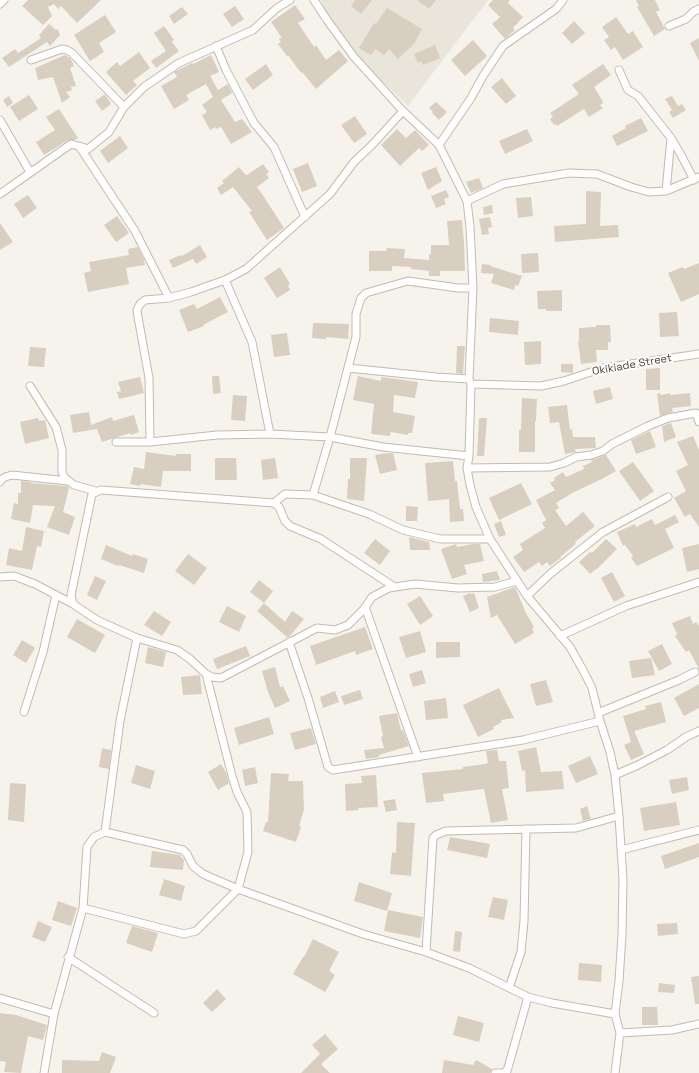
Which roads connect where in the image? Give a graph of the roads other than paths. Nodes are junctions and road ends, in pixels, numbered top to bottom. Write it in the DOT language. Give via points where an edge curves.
graph roads {
  1 [pos="4,0"];
  2 [pos="290,0"];
  3 [pos="314,0"];
  4 [pos="563,0"];
  5 [pos="0,4"];
  6 [pos="699,9"];
  7 [pos="669,26"];
  8 [pos="216,46"];
  9 [pos="30,60"];
  10 [pos="619,70"];
  11 [pos="124,107"];
  12 [pos="403,111"];
  13 [pos="0,120"];
  14 [pos="671,138"];
  15 [pos="439,145"];
  16 [pos="88,149"];
  17 [pos="30,172"];
  18 [pos="697,179"];
  19 [pos="666,191"];
  20 [pos="0,194"];
  21 [pos="467,201"];
  22 [pos="305,217"];
  23 [pos="225,280"];
  24 [pos="473,288"];
  25 [pos="169,298"];
  26 [pos="699,354"];
  27 [pos="348,368"];
  28 [pos="470,382"];
  29 [pos="30,386"];
  30 [pos="699,422"];
  31 [pos="270,434"];
  32 [pos="330,437"];
  33 [pos="116,442"];
  34 [pos="150,442"];
  35 [pos="469,456"];
  36 [pos="467,468"];
  37 [pos="68,481"];
  38 [pos="0,482"];
  39 [pos="96,492"];
  40 [pos="313,495"];
  41 [pos="668,497"];
  42 [pos="274,503"];
  43 [pos="490,539"];
  44 [pos="0,577"];
  45 [pos="517,581"];
  46 [pos="699,582"];
  47 [pos="393,586"];
  48 [pos="56,595"];
  49 [pos="527,596"];
  50 [pos="73,604"];
  51 [pos="365,607"];
  52 [pos="560,636"];
  53 [pos="137,638"];
  54 [pos="289,642"];
  55 [pos="695,672"];
  56 [pos="206,674"];
  57 [pos="24,712"];
  58 [pos="598,713"];
  59 [pos="600,721"];
  60 [pos="699,730"];
  61 [pos="418,757"];
  62 [pos="615,775"];
  63 [pos="619,816"];
  64 [pos="526,829"];
  65 [pos="699,830"];
  66 [pos="106,832"];
  67 [pos="621,850"];
  68 [pos="238,889"];
  69 [pos="83,908"];
  70 [pos="426,952"];
  71 [pos="68,957"];
  72 [pos="508,988"];
  73 [pos="0,998"];
  74 [pos="528,998"];
  75 [pos="154,1013"];
  76 [pos="54,1014"];
  77 [pos="615,1014"];
  78 [pos="699,1024"];
  79 [pos="620,1033"];
  80 [pos="44,1073"];
  81 [pos="495,1073"];
  82 [pos="615,1073"];
  1 -- 5 [label="street"];
  2 -- 8 [label="street" via="253,30"];
  3 -- 12 [label="street" via="354,57"];
  4 -- 15 [label="street" via="556,9 503,46"];
  6 -- 7 [label="street" via="686,20"];
  8 -- 11 [label="street" via="179,63 144,87"];
  8 -- 22 [label="street" via="254,123 274,147"];
  9 -- 11 [label="street" via="62,48 67,50"];
  10 -- 14 [label="street" via="628,90 638,96"];
  11 -- 16 [label="street" via="109,132"];
  12 -- 15 [label="street"];
  12 -- 22 [label="street" via="354,162 330,194"];
  13 -- 17 [label="street"];
  14 -- 18 [label="street"];
  14 -- 19 [label="street"];
  15 -- 21 [label="street"];
  16 -- 17 [label="street" via="71,144"];
  16 -- 25 [label="street" via="79,146 135,231"];
  17 -- 20 [label="street"];
  18 -- 19 [label="street"];
  19 -- 21 [label="street" via="649,192 597,174 569,173 503,184"];
  21 -- 24 [label="street"];
  22 -- 23 [label="street" via="246,269"];
  23 -- 25 [label="street"];
  23 -- 31 [label="street" via="252,342"];
  24 -- 27 [label="street" via="408,281 366,293 361,298 356,314 356,337"];
  24 -- 28 [label="street"];
  25 -- 34 [label="street" via="145,300 137,310 149,378"];
  26 -- 28 [label="street, Okikiade Street" via="603,368 541,386"];
  27 -- 28 [label="street, Okikiade Street"];
  27 -- 32 [label="street"];
  28 -- 35 [label="street"];
  29 -- 37 [label="street" via="56,427 62,450 62,472"];
  30 -- 36 [label="street" via="696,413 668,418 612,444 603,451 576,457 550,467"];
  31 -- 32 [label="street"];
  31 -- 34 [label="street" via="217,434"];
  32 -- 35 [label="street" via="383,447"];
  32 -- 40 [label="street"];
  33 -- 34 [label="street"];
  35 -- 36 [label="street"];
  36 -- 43 [label="street" via="476,507"];
  37 -- 38 [label="street" via="12,475"];
  37 -- 39 [label="street"];
  39 -- 42 [label="street" via="101,490"];
  39 -- 50 [label="street" via="92,494 71,595"];
  40 -- 42 [label="street" via="285,494"];
  40 -- 43 [label="street" via="369,514 403,530 440,539"];
  41 -- 49 [label="street" via="603,532 550,574"];
  42 -- 47 [label="street" via="290,526 321,539"];
  43 -- 45 [label="street"];
  44 -- 48 [label="street" via="14,576"];
  45 -- 47 [label="street" via="495,587 458,588 416,584"];
  45 -- 49 [label="street"];
  46 -- 52 [label="street" via="626,606"];
  47 -- 51 [label="street" via="372,598"];
  48 -- 50 [label="street"];
  48 -- 57 [label="street" via="43,652"];
  49 -- 52 [label="street"];
  50 -- 53 [label="street" via="97,620"];
  51 -- 54 [label="street" via="348,625 335,630 317,628"];
  51 -- 61 [label="street"];
  52 -- 58 [label="street" via="570,647 592,688"];
  53 -- 56 [label="street" via="177,650"];
  53 -- 66 [label="street" via="120,721"];
  54 -- 56 [label="street" via="221,678"];
  54 -- 61 [label="street" via="328,767 340,770"];
  55 -- 58 [label="street"];
  56 -- 68 [label="street" via="232,776 247,812 248,852"];
  58 -- 59 [label="street"];
  59 -- 61 [label="street" via="523,740"];
  59 -- 62 [label="street"];
  60 -- 62 [label="street" via="661,753"];
  62 -- 63 [label="street"];
  63 -- 64 [label="street" via="576,828"];
  63 -- 67 [label="street"];
  64 -- 70 [label="street" via="446,831 433,838"];
  64 -- 72 [label="street" via="521,952"];
  65 -- 67 [label="street"];
  66 -- 68 [label="street" via="183,850 193,866 203,874"];
  66 -- 69 [label="street" via="94,837 87,847"];
  67 -- 77 [label="street" via="622,935"];
  68 -- 69 [label="street" via="196,931 184,934"];
  68 -- 70 [label="street" via="363,934"];
  69 -- 71 [label="street"];
  70 -- 72 [label="street" via="470,968"];
  71 -- 75 [label="street"];
  71 -- 76 [label="street"];
  72 -- 74 [label="street"];
  73 -- 76 [label="street"];
  74 -- 77 [label="street"];
  74 -- 81 [label="street" via="507,1071"];
  76 -- 80 [label="street"];
  77 -- 79 [label="street"];
  78 -- 79 [label="street" via="672,1030"];
  79 -- 82 [label="street"];
}
